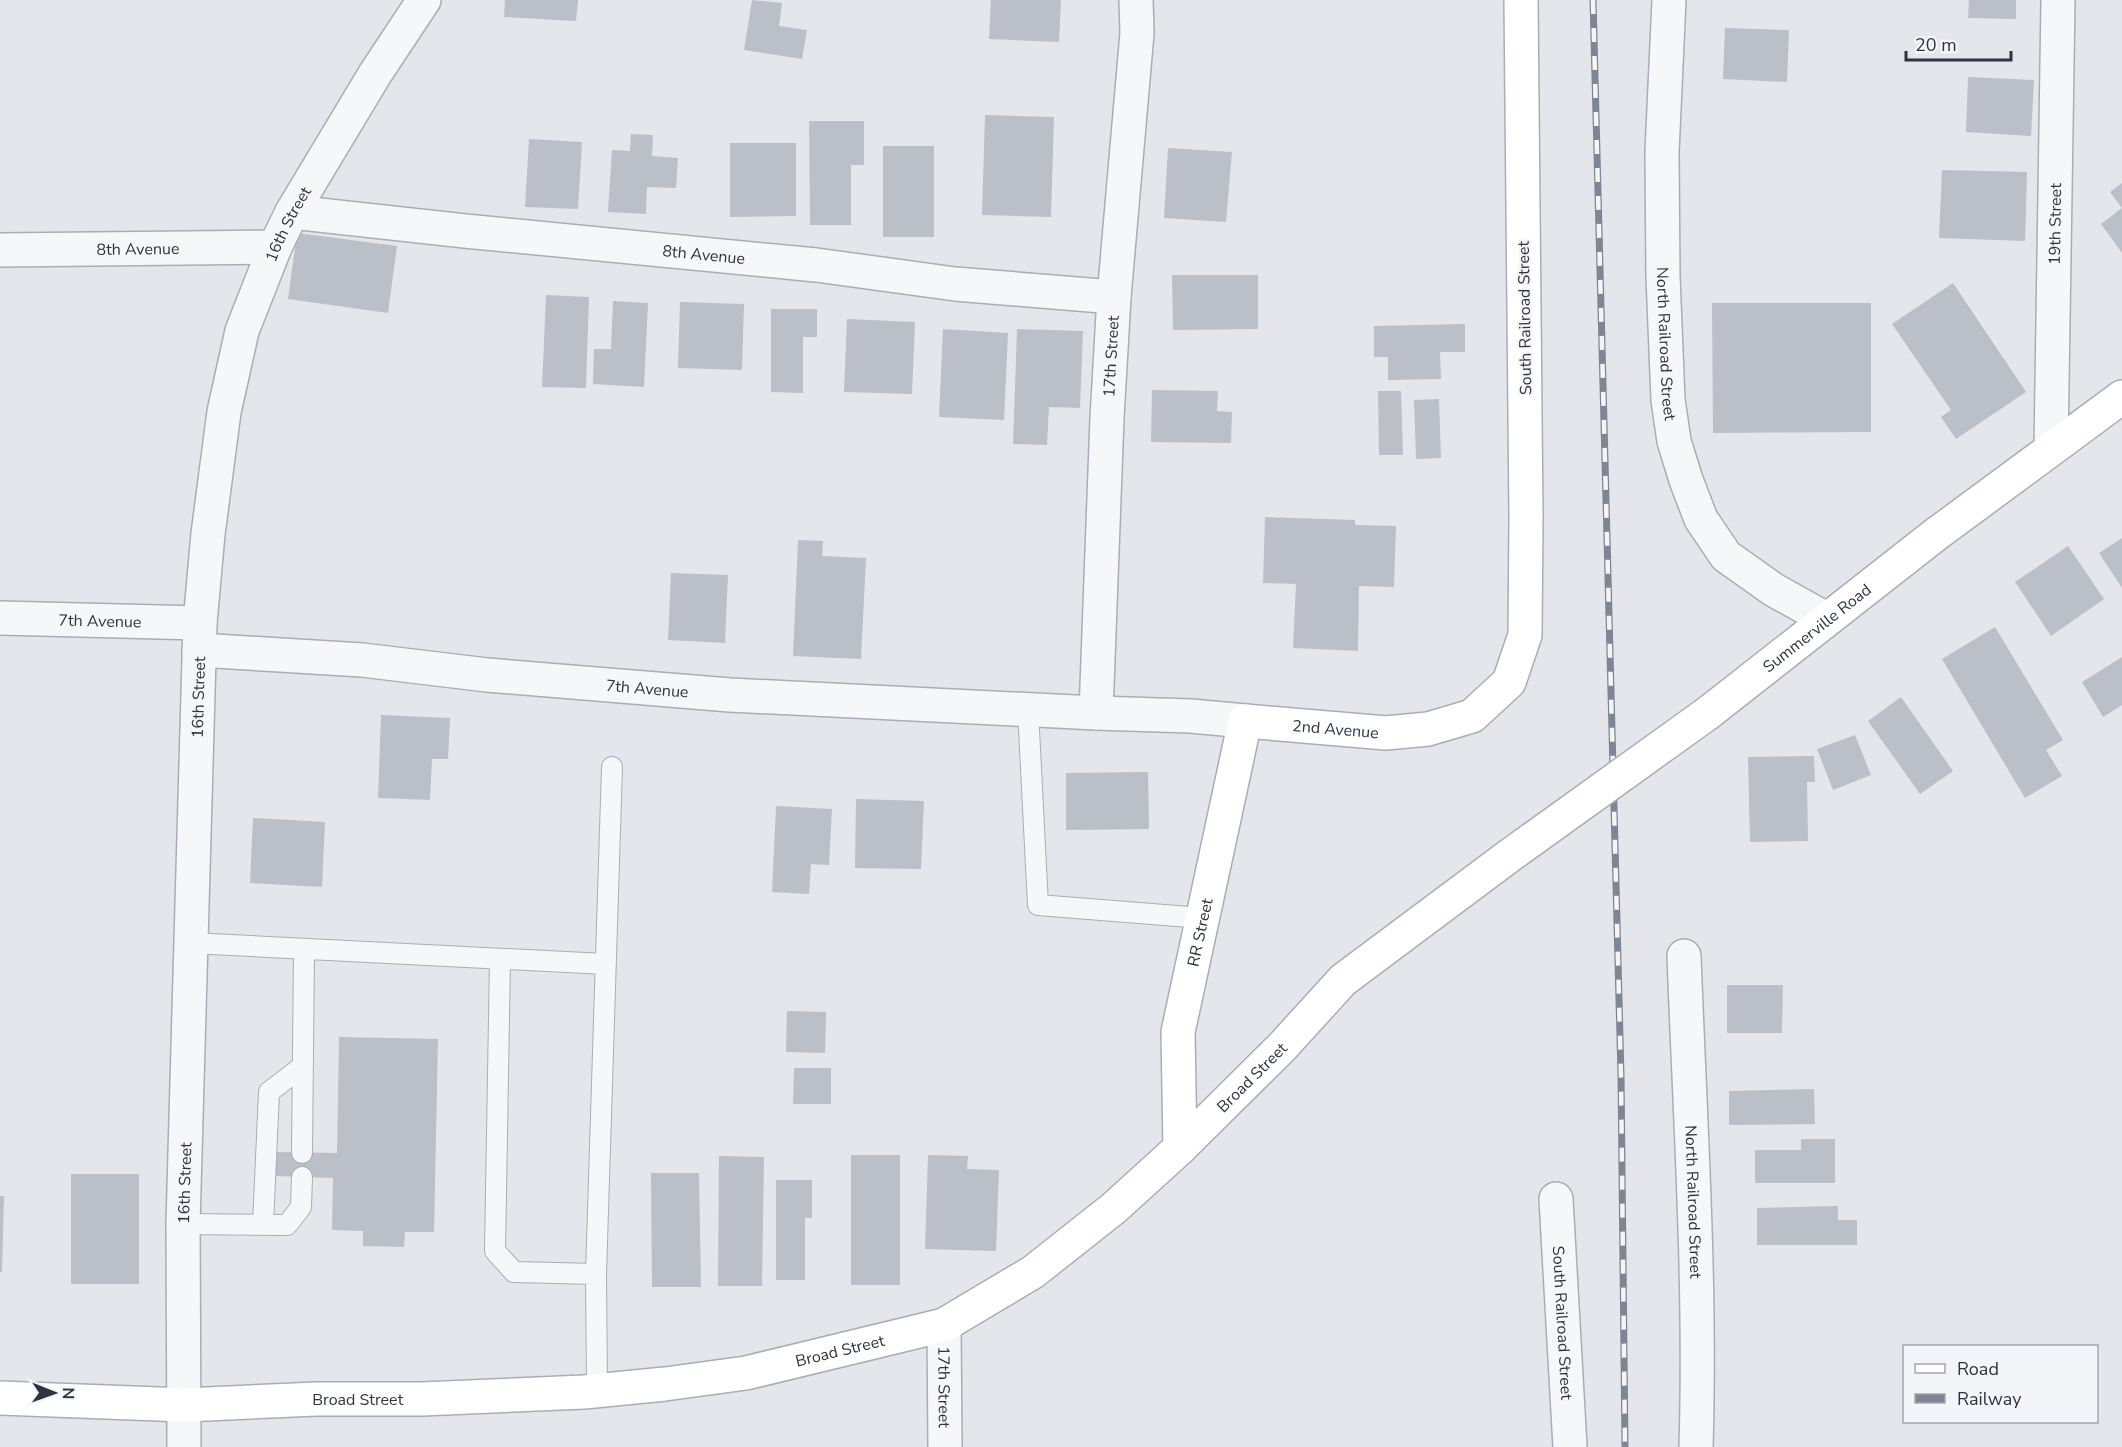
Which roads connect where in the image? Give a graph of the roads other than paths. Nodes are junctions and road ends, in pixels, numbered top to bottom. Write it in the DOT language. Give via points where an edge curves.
graph roads {
  1 [pos="424,0"];
  2 [pos="1136,0"];
  3 [pos="1521,0"];
  4 [pos="1669,0"];
  5 [pos="2058,0"];
  6 [pos="292,212"];
  7 [pos="275,247"];
  8 [pos="0,250"];
  9 [pos="1114,297"];
  10 [pos="2122,398"];
  11 [pos="2051,448"];
  12 [pos="0,618"];
  13 [pos="1826,619"];
  14 [pos="1526,635"];
  15 [pos="199,636"];
  16 [pos="1028,710"];
  17 [pos="1096,713"];
  18 [pos="1245,721"];
  19 [pos="612,767"];
  20 [pos="1509,856"];
  21 [pos="1203,918"];
  22 [pos="191,943"];
  23 [pos="304,949"];
  24 [pos="1684,956"];
  25 [pos="500,959"];
  26 [pos="605,964"];
  27 [pos="303,1066"];
  28 [pos="1180,1148"];
  29 [pos="302,1153"];
  30 [pos="302,1177"];
  31 [pos="1556,1199"];
  32 [pos="183,1224"];
  33 [pos="263,1225"];
  34 [pos="596,1274"];
  35 [pos="944,1325"];
  36 [pos="597,1389"];
  37 [pos="0,1398"];
  38 [pos="185,1405"];
  39 [pos="184,1447"];
  40 [pos="945,1447"];
  41 [pos="1570,1447"];
  42 [pos="1696,1447"];
  1 -- 6 [label="street, 16th Street"];
  2 -- 9 [label="street, 17th Street" via="1137,33"];
  3 -- 14 [label="main road, South Railroad Street"];
  4 -- 13 [label="street, North Railroad Street" via="1662,152 1662,276 1668,400 1674,441 1701,519 1726,555 1774,590"];
  5 -- 11 [label="street, 19th Street"];
  6 -- 7 [label="street, 16th Street"];
  6 -- 9 [label="street, 8th Avenue" via="816,265 956,284"];
  7 -- 8 [label="street, 8th Avenue"];
  7 -- 15 [label="street, 16th Street" via="242,331 224,412"];
  9 -- 17 [label="street, 17th Street"];
  10 -- 11 [label="main road, Summerville Road"];
  11 -- 13 [label="main road, Summerville Road"];
  12 -- 15 [label="street, 7th Avenue"];
  13 -- 20 [label="main road, Summerville Road, bridge" via="1708,713"];
  14 -- 18 [label="main road, 2nd Avenue" via="1509,682 1472,716 1428,729 1386,733"];
  15 -- 16 [label="street, 7th Avenue" via="487,675 730,695"];
  15 -- 22 [label="street, 16th Street"];
  16 -- 17 [label="street, 7th Avenue"];
  16 -- 21 [label="lane" via="1038,905"];
  17 -- 18 [label="street, 2nd Avenue"];
  18 -- 21 [label="main road, RR Street"];
  19 -- 26 [label="lane"];
  20 -- 28 [label="main road, Broad Street" via="1343,980"];
  21 -- 28 [label="main road, RR Street" via="1178,1032"];
  22 -- 23 [label="lane"];
  22 -- 32 [label="street, 16th Street"];
  23 -- 25 [label="lane"];
  23 -- 27 [label="lane"];
  24 -- 42 [label="street, North Railroad Street" via="1696,1268"];
  25 -- 26 [label="lane"];
  25 -- 34 [label="lane" via="495,1251 514,1272"];
  26 -- 34 [label="lane"];
  27 -- 29 [label="lane"];
  27 -- 33 [label="lane" via="269,1092"];
  28 -- 35 [label="main road, Broad Street" via="1114,1208 1033,1272"];
  30 -- 33 [label="lane" via="301,1207 287,1225"];
  31 -- 41 [label="street, South Railroad Street"];
  32 -- 33 [label="lane"];
  32 -- 38 [label="street, 16th Street"];
  34 -- 36 [label="lane"];
  35 -- 36 [label="main road, Broad Street" via="746,1373"];
  35 -- 40 [label="street, 17th Street"];
  36 -- 38 [label="main road, Broad Street" via="434,1399"];
  37 -- 38 [label="main road, Broad Street"];
  38 -- 39 [label="street, 16th Street"];
}
